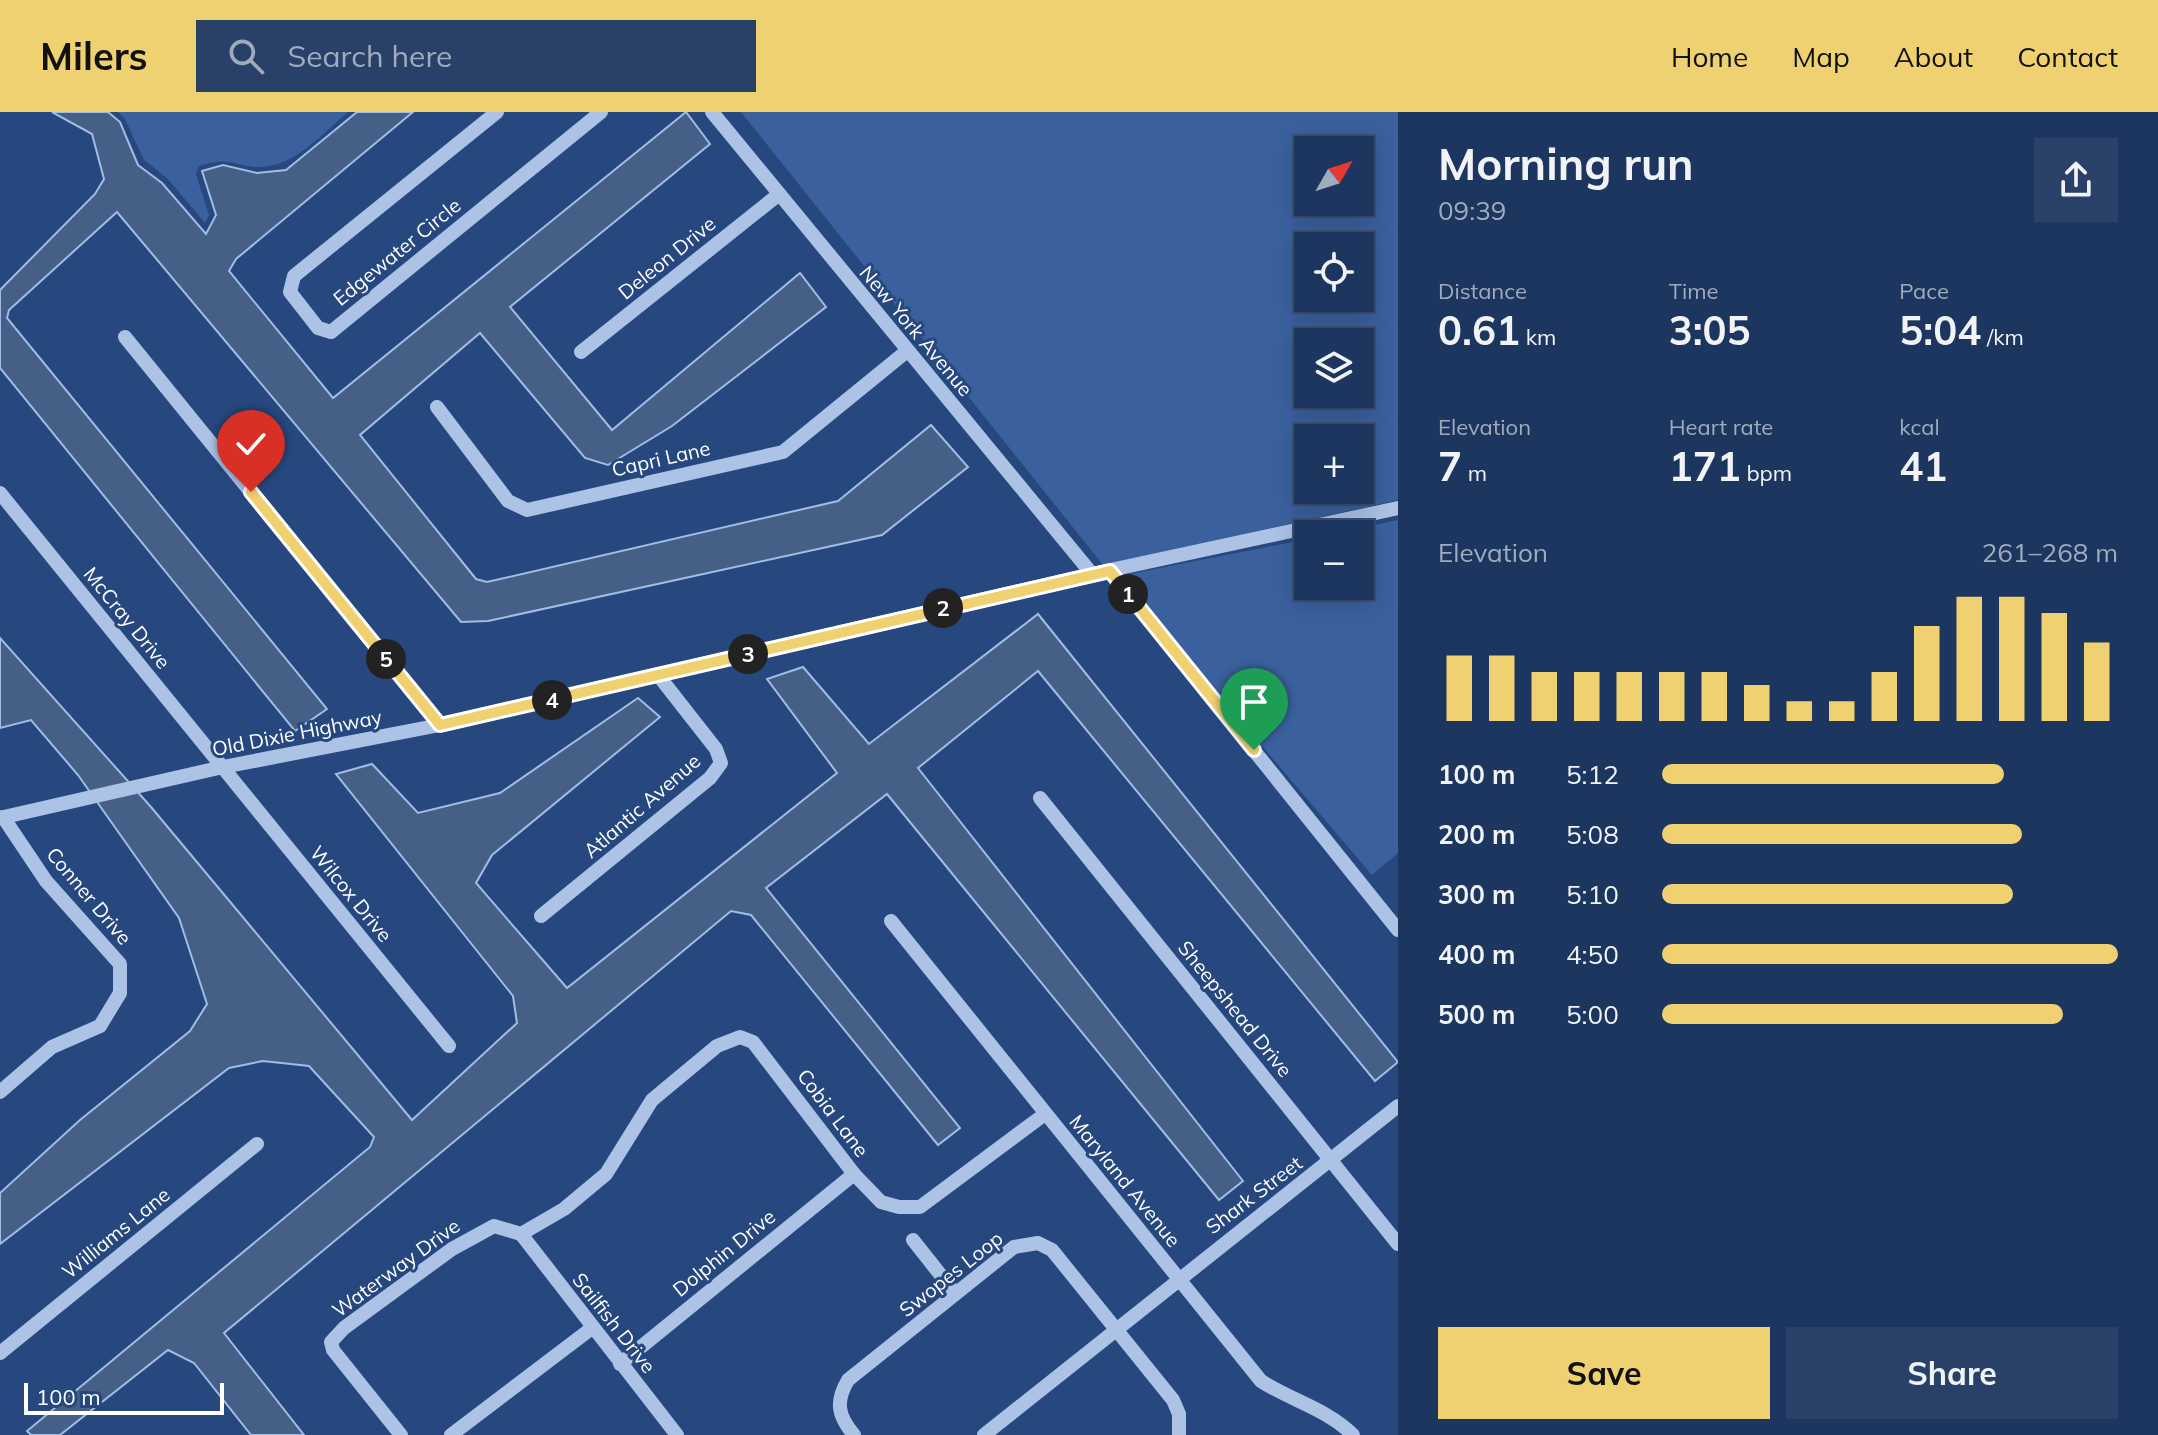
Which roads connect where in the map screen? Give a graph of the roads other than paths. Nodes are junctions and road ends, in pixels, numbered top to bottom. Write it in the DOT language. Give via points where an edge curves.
graph roads {
  1 [pos="497,112"];
  2 [pos="601,112"];
  3 [pos="712,112"];
  4 [pos="778,195"];
  5 [pos="125,337"];
  6 [pos="907,351"];
  7 [pos="581,352"];
  8 [pos="437,407"];
  9 [pos="0,493"];
  10 [pos="1398,508"];
  11 [pos="1110,571"];
  12 [pos="1092,574"];
  13 [pos="658,675"];
  14 [pos="440,725"];
  15 [pos="223,767"];
  16 [pos="1040,798"];
  17 [pos="1,818"];
  18 [pos="541,916"];
  19 [pos="891,921"];
  20 [pos="1398,930"];
  21 [pos="449,1046"];
  22 [pos="0,1092"];
  23 [pos="1398,1106"];
  24 [pos="1045,1114"];
  25 [pos="257,1144"];
  26 [pos="1332,1161"];
  27 [pos="854,1174"];
  28 [pos="521,1234"];
  29 [pos="913,1240"];
  30 [pos="1398,1244"];
  31 [pos="1178,1278"];
  32 [pos="955,1293"];
  33 [pos="592,1328"];
  34 [pos="1117,1328"];
  35 [pos="0,1353"];
  36 [pos="620,1364"];
  37 [pos="401,1435"];
  38 [pos="451,1435"];
  39 [pos="677,1435"];
  40 [pos="854,1435"];
  41 [pos="984,1435"];
  42 [pos="1179,1435"];
  43 [pos="1353,1435"];
  1 -- 2 [label="street, Edgewater Circle" via="294,276 290,292 318,328 331,332"];
  3 -- 4 [label="street, New York Avenue"];
  4 -- 6 [label="street, New York Avenue"];
  4 -- 7 [label="street, Deleon Drive"];
  5 -- 14 [label="street"];
  6 -- 8 [label="street, Capri Lane" via="783,452 527,510 508,501"];
  6 -- 12 [label="street, New York Avenue"];
  9 -- 15 [label="street, McCray Drive"];
  10 -- 11 [label="street, Old Dixie Highway"];
  11 -- 12 [label="street, Old Dixie Highway"];
  11 -- 20 [label="street"];
  12 -- 13 [label="street, Old Dixie Highway"];
  13 -- 14 [label="street, Old Dixie Highway"];
  13 -- 18 [label="street, Atlantic Avenue" via="716,749 721,763 710,778"];
  14 -- 15 [label="street, Old Dixie Highway"];
  15 -- 17 [label="street, Old Dixie Highway"];
  15 -- 21 [label="street, Wilcox Drive"];
  16 -- 26 [label="street, Sheepshead Drive"];
  17 -- 22 [label="street, Conner Drive" via="46,881 120,964 120,993 100,1026 52,1047"];
  19 -- 24 [label="street, Maryland Avenue"];
  23 -- 26 [label="street, Shark Street"];
  24 -- 27 [label="street, Cobia Lane" via="920,1207 881,1202"];
  24 -- 31 [label="street, Maryland Avenue"];
  25 -- 35 [label="street, Williams Lane"];
  26 -- 30 [label="street, Sheepshead Drive"];
  26 -- 31 [label="street, Shark Street"];
  27 -- 28 [label="street, Cobia Lane" via="753,1042 740,1037 717,1046 652,1100 606,1174 564,1209"];
  27 -- 36 [label="street, Dolphin Drive"];
  28 -- 33 [label="street, Sailfish Drive"];
  28 -- 37 [label="street, Waterway Drive" via="494,1226 452,1249 331,1342"];
  29 -- 32 [label="street"];
  31 -- 34 [label="street, Shark Street"];
  31 -- 43 [label="street, Maryland Avenue" via="1261,1381 1289,1399 1329,1413"];
  32 -- 34 [label="street, Swopes Loop" via="1014,1247 1038,1243 1052,1250"];
  32 -- 40 [label="street, Swopes Loop" via="848,1380 838,1406"];
  33 -- 36 [label="street, Sailfish Drive"];
  33 -- 38 [label="street"];
  34 -- 41 [label="street, Shark Street"];
  34 -- 42 [label="street" via="1173,1400"];
  36 -- 39 [label="street, Sailfish Drive"];
}
